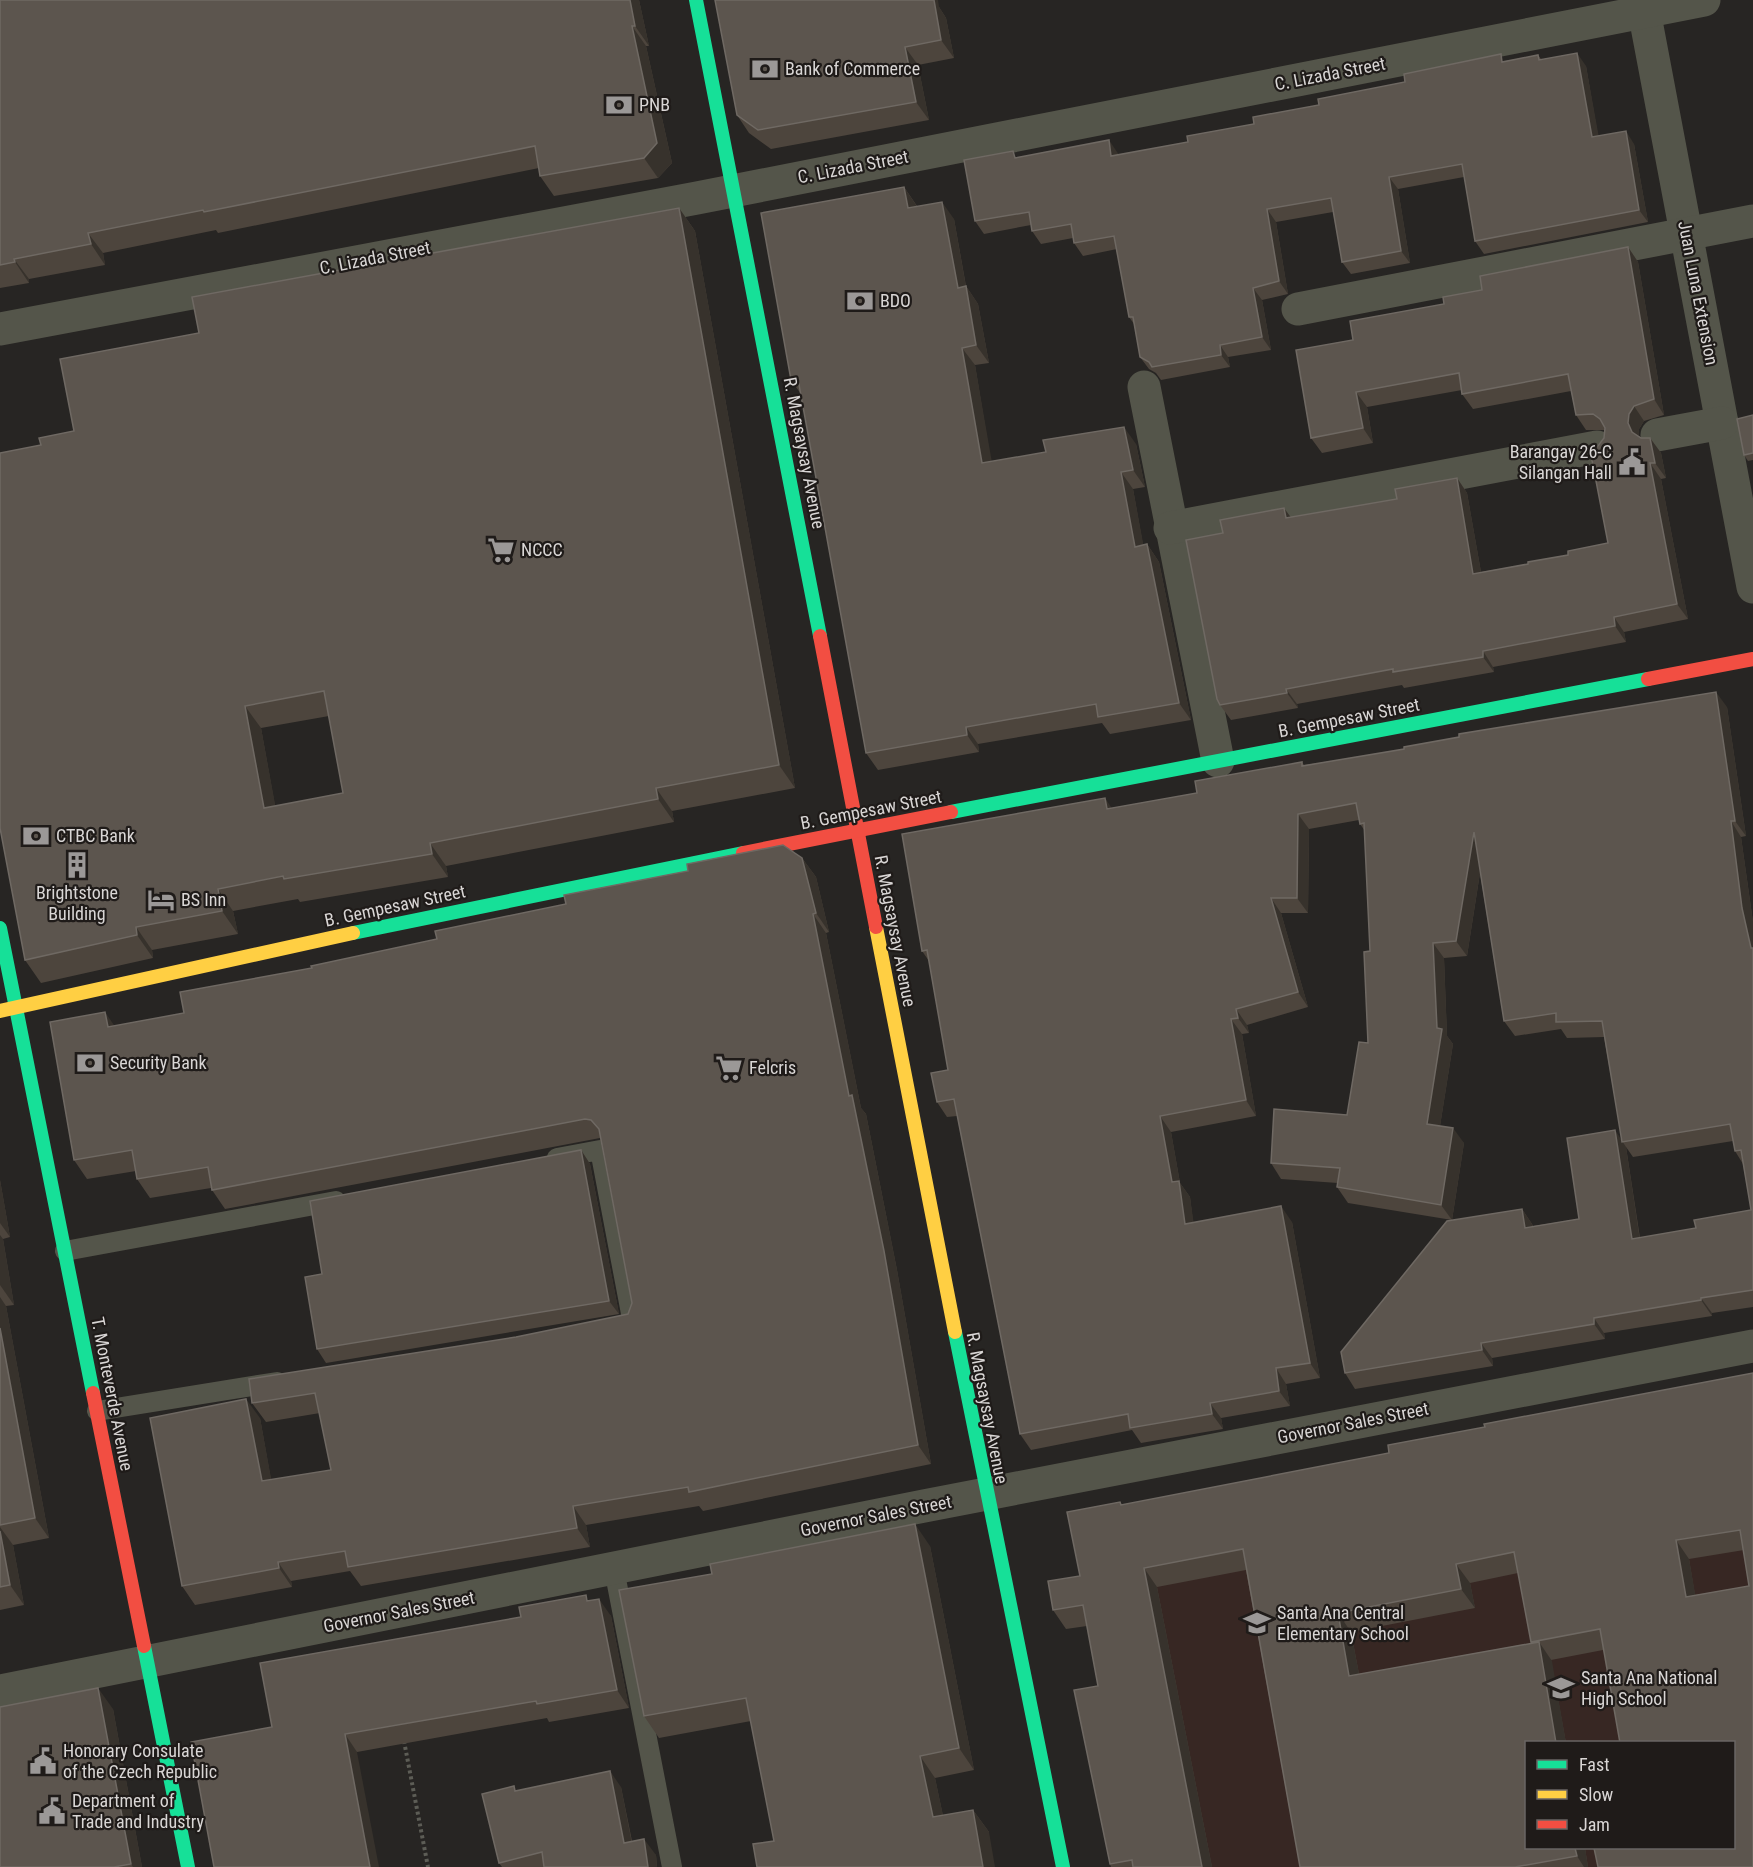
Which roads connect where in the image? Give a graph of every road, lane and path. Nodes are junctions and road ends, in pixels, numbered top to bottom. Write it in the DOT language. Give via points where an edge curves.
graph roads {
  1 [pos="696,0"];
  2 [pos="1704,0"];
  3 [pos="1643,6"];
  4 [pos="735,190"];
  5 [pos="1753,220"];
  6 [pos="1686,233"];
  7 [pos="1298,309"];
  8 [pos="0,329"];
  9 [pos="1144,387"];
  10 [pos="1722,423"];
  11 [pos="1658,435"];
  12 [pos="1598,447"];
  13 [pos="1170,528"];
  14 [pos="1753,587"];
  15 [pos="1753,660"];
  16 [pos="1218,761"];
  17 [pos="857,830"];
  18 [pos="0,928"];
  19 [pos="16,1008"];
  20 [pos="0,1011"];
  21 [pos="542,1161"];
  22 [pos="356,1197"];
  23 [pos="65,1251"];
  24 [pos="601,1330"];
  25 [pos="1753,1346"];
  26 [pos="294,1379"];
  27 [pos="97,1411"];
  28 [pos="986,1495"];
  29 [pos="614,1569"];
  30 [pos="148,1662"];
  31 [pos="0,1691"];
  32 [pos="403,1739"];
  33 [pos="188,1867"];
  34 [pos="428,1867"];
  35 [pos="672,1867"];
  36 [pos="1063,1867"];
  1 -- 4 [label="street, R. Magsaysay Avenue"];
  2 -- 3 [label="street, C. Lizada Street"];
  3 -- 4 [label="street, C. Lizada Street"];
  3 -- 6 [label="street, Juan Luna Extension"];
  4 -- 8 [label="street, C. Lizada Street"];
  4 -- 17 [label="street, R. Magsaysay Avenue"];
  5 -- 6 [label="street"];
  6 -- 7 [label="street"];
  6 -- 10 [label="street, Juan Luna Extension"];
  9 -- 13 [label="street"];
  10 -- 11 [label="street"];
  10 -- 14 [label="street, Juan Luna Extension"];
  12 -- 13 [label="street"];
  13 -- 16 [label="street"];
  15 -- 16 [label="street, B. Gempesaw Street"];
  16 -- 17 [label="street, B. Gempesaw Street"];
  17 -- 19 [label="street, B. Gempesaw Street" via="340,936"];
  17 -- 28 [label="street, R. Magsaysay Avenue"];
  18 -- 19 [label="street, T. Monteverde Avenue"];
  19 -- 20 [label="street, B. Gempesaw Street"];
  19 -- 23 [label="street, T. Monteverde Avenue"];
  21 -- 24 [label="lane" via="600,1150 633,1324"];
  22 -- 23 [label="lane"];
  23 -- 27 [label="street, T. Monteverde Avenue"];
  25 -- 28 [label="street, Governor Sales Street"];
  26 -- 27 [label="lane"];
  27 -- 30 [label="street, T. Monteverde Avenue"];
  28 -- 29 [label="street, Governor Sales Street"];
  28 -- 36 [label="street, R. Magsaysay Avenue"];
  29 -- 30 [label="street, Governor Sales Street"];
  29 -- 35 [label="lane"];
  30 -- 31 [label="street, Governor Sales Street"];
  30 -- 33 [label="street, T. Monteverde Avenue"];
  32 -- 34 [label="path"];
}
